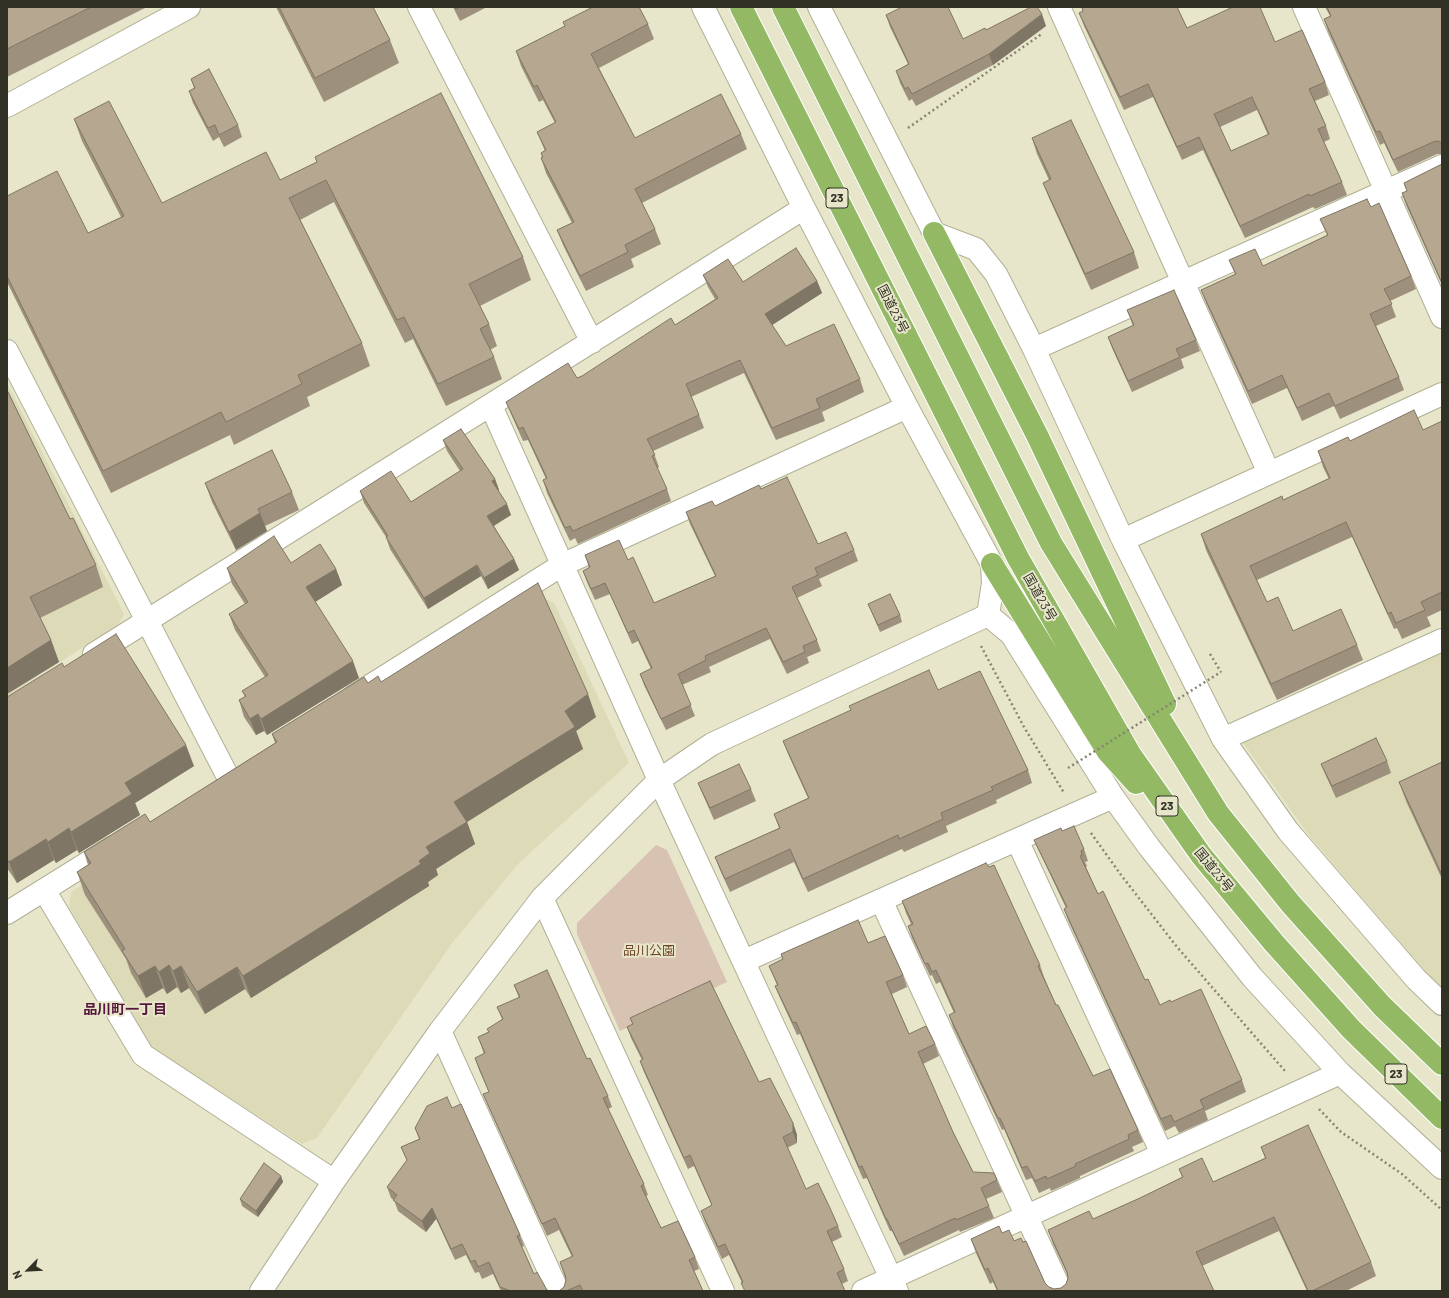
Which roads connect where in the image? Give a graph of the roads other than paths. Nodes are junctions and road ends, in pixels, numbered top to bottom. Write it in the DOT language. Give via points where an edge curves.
graph roads {
  1 [pos="189,7"];
  2 [pos="419,7"];
  3 [pos="703,7"];
  4 [pos="741,7"];
  5 [pos="783,7"];
  6 [pos="819,7"];
  7 [pos="1304,7"];
  8 [pos="1061,13"];
  9 [pos="7,106"];
  10 [pos="1442,166"];
  11 [pos="1386,192"];
  12 [pos="804,208"];
  13 [pos="934,233"];
  14 [pos="1183,283"];
  15 [pos="1442,317"];
  16 [pos="592,342"];
  17 [pos="1034,349"];
  18 [pos="7,351"];
  19 [pos="1442,394"];
  20 [pos="491,406"];
  21 [pos="907,407"];
  22 [pos="1269,473"];
  23 [pos="1123,540"];
  24 [pos="992,564"];
  25 [pos="562,565"];
  26 [pos="979,619"];
  27 [pos="146,621"];
  28 [pos="1442,640"];
  29 [pos="80,663"];
  30 [pos="334,708"];
  31 [pos="1223,739"];
  32 [pos="247,763"];
  33 [pos="659,780"];
  34 [pos="1113,797"];
  35 [pos="1218,813"];
  36 [pos="132,835"];
  37 [pos="1017,840"];
  38 [pos="1201,855"];
  39 [pos="44,890"];
  40 [pos="542,898"];
  41 [pos="881,900"];
  42 [pos="7,913"];
  43 [pos="744,961"];
  44 [pos="1442,1004"];
  45 [pos="440,1031"];
  46 [pos="1442,1064"];
  47 [pos="1340,1073"];
  48 [pos="1442,1118"];
  49 [pos="1162,1154"];
  50 [pos="1442,1168"];
  51 [pos="334,1181"];
  52 [pos="1026,1216"];
  53 [pos="894,1285"];
  54 [pos="261,1291"];
  55 [pos="558,1291"];
  56 [pos="723,1291"];
  57 [pos="863,1291"];
  58 [pos="1060,1291"];
  1 -- 9 [label="street"];
  2 -- 16 [label="street"];
  3 -- 12 [label="street"];
  4 -- 38 [label="highway, 国道23号 / 23" via="1018,558 1130,754"];
  5 -- 35 [label="highway" via="1051,544"];
  6 -- 13 [label="street"];
  7 -- 11 [label="street"];
  8 -- 14 [label="street"];
  10 -- 11 [label="street"];
  11 -- 14 [label="street"];
  11 -- 15 [label="street"];
  12 -- 16 [label="street"];
  12 -- 21 [label="street"];
  13 -- 17 [label="street" via="976,249 996,274"];
  13 -- 35 [label="highway" via="1037,435"];
  14 -- 17 [label="street"];
  14 -- 22 [label="street"];
  16 -- 20 [label="street"];
  17 -- 23 [label="street"];
  18 -- 27 [label="street"];
  19 -- 22 [label="street"];
  20 -- 25 [label="street"];
  20 -- 27 [label="street"];
  21 -- 24 [label="street"];
  21 -- 25 [label="street"];
  22 -- 23 [label="street"];
  23 -- 31 [label="street"];
  24 -- 26 [label="street" via="993,583"];
  24 -- 38 [label="highway" via="1108,752"];
  25 -- 30 [label="street"];
  25 -- 33 [label="street"];
  26 -- 33 [label="street" via="712,744"];
  26 -- 34 [label="street" via="1011,634"];
  27 -- 29 [label="street"];
  27 -- 32 [label="street" via="220,779"];
  28 -- 31 [label="street"];
  31 -- 44 [label="street" via="1288,831 1416,979"];
  33 -- 40 [label="street"];
  33 -- 43 [label="street"];
  34 -- 37 [label="street"];
  34 -- 47 [label="street" via="1149,847 1252,977"];
  35 -- 46 [label="highway" via="1290,903 1382,1006"];
  36 -- 39 [label="street"];
  37 -- 41 [label="street"];
  37 -- 49 [label="street"];
  38 -- 48 [label="highway, 国道23号 / 23" via="1274,943 1351,1029"];
  39 -- 42 [label="street"];
  39 -- 51 [label="street" via="143,1055"];
  40 -- 45 [label="street"];
  40 -- 56 [label="street"];
  41 -- 43 [label="street"];
  41 -- 52 [label="street"];
  43 -- 53 [label="street"];
  45 -- 51 [label="street"];
  45 -- 55 [label="street"];
  47 -- 49 [label="street"];
  47 -- 50 [label="street"];
  49 -- 52 [label="street"];
  51 -- 54 [label="street"];
  52 -- 53 [label="street"];
  52 -- 58 [label="street"];
  53 -- 57 [label="street"];
}
